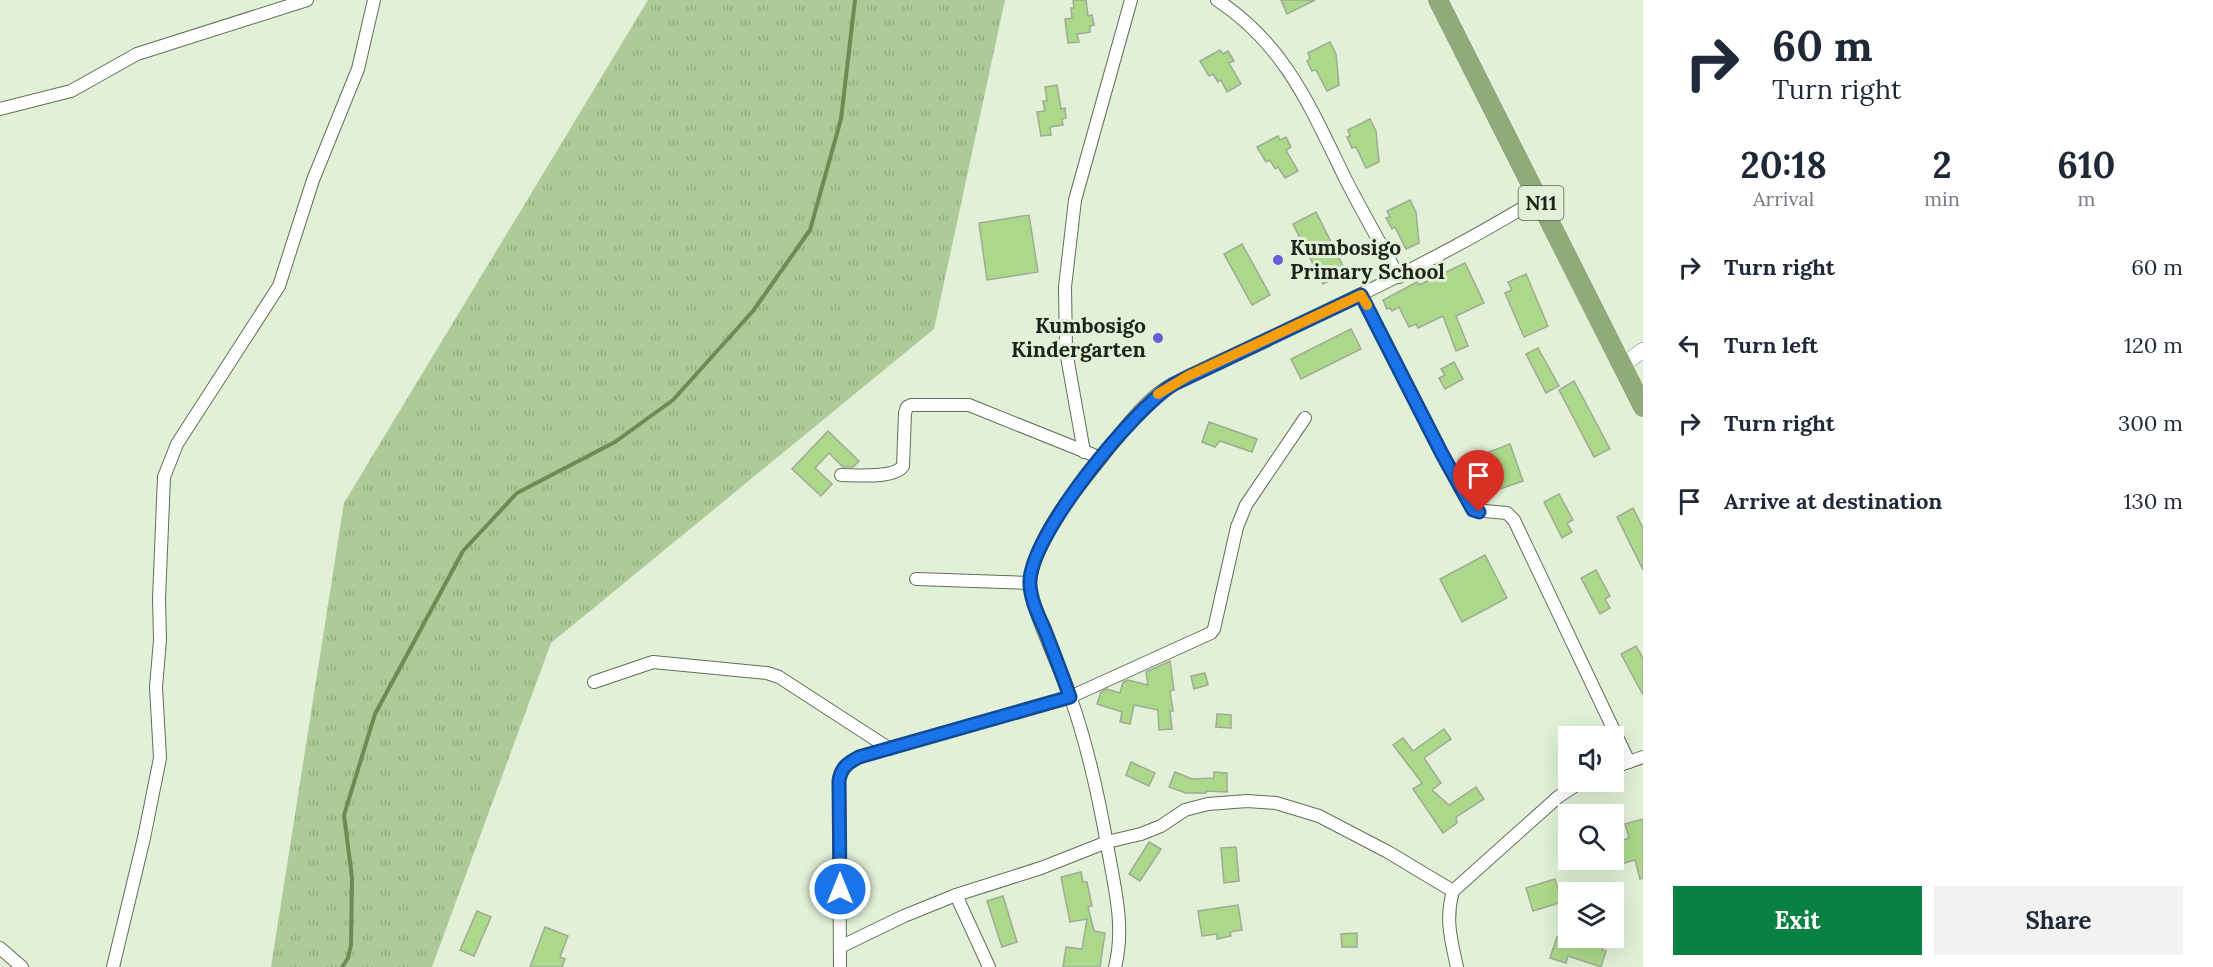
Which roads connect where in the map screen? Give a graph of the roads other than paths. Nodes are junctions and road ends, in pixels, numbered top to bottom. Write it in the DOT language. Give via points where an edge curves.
graph roads {
  1 [pos="308,0"];
  2 [pos="374,0"];
  3 [pos="1131,0"];
  4 [pos="1217,0"];
  5 [pos="1445,4"];
  6 [pos="0,109"];
  7 [pos="1539,198"];
  8 [pos="1399,277"];
  9 [pos="1361,295"];
  10 [pos="1643,351"];
  11 [pos="1622,366"];
  12 [pos="1643,407"];
  13 [pos="1305,418"];
  14 [pos="1084,452"];
  15 [pos="1101,458"];
  16 [pos="841,476"];
  17 [pos="916,579"];
  18 [pos="1029,583"];
  19 [pos="594,682"];
  20 [pos="1070,697"];
  21 [pos="890,749"];
  22 [pos="1643,757"];
  23 [pos="1629,762"];
  24 [pos="1624,764"];
  25 [pos="1566,792"];
  26 [pos="1107,842"];
  27 [pos="1454,891"];
  28 [pos="956,895"];
  29 [pos="840,947"];
  30 [pos="0,948"];
  31 [pos="22,967"];
  32 [pos="113,967"];
  33 [pos="840,967"];
  34 [pos="989,967"];
  35 [pos="1115,967"];
  36 [pos="1457,967"];
  1 -- 6 [label="street" via="137,54 71,91"];
  2 -- 32 [label="street" via="358,69 313,180 279,286 177,444 164,477 156,687 160,758"];
  3 -- 14 [label="street" via="1075,200 1065,287 1066,351"];
  4 -- 8 [label="street" via="1250,24 1300,88"];
  5 -- 7 [label="highway, N11"];
  7 -- 8 [label="street"];
  7 -- 11 [label="highway, N11"];
  8 -- 9 [label="street"];
  9 -- 15 [label="street" via="1161,392 1126,425"];
  9 -- 23 [label="street" via="1473,510 1507,513 1514,520"];
  10 -- 11 [label="street"];
  11 -- 12 [label="highway, N11"];
  13 -- 20 [label="street" via="1246,505 1211,633"];
  14 -- 15 [label="street"];
  14 -- 16 [label="street" via="969,405 911,405 905,413 900,471"];
  15 -- 18 [label="street" via="1049,531"];
  17 -- 18 [label="street"];
  18 -- 20 [label="street"];
  19 -- 21 [label="street" via="653,662 767,673"];
  20 -- 21 [label="street"];
  20 -- 26 [label="street"];
  21 -- 29 [label="street" via="859,757 840,772"];
  22 -- 23 [label="street"];
  23 -- 24 [label="street"];
  25 -- 27 [label="street"];
  26 -- 27 [label="street" via="1141,834 1185,810 1208,804 1276,803 1319,816"];
  26 -- 28 [label="street"];
  26 -- 35 [label="street" via="1120,915 1120,950"];
  27 -- 36 [label="street" via="1448,909"];
  28 -- 29 [label="street"];
  28 -- 34 [label="street"];
  29 -- 33 [label="street"];
  30 -- 31 [label="street"];
}
